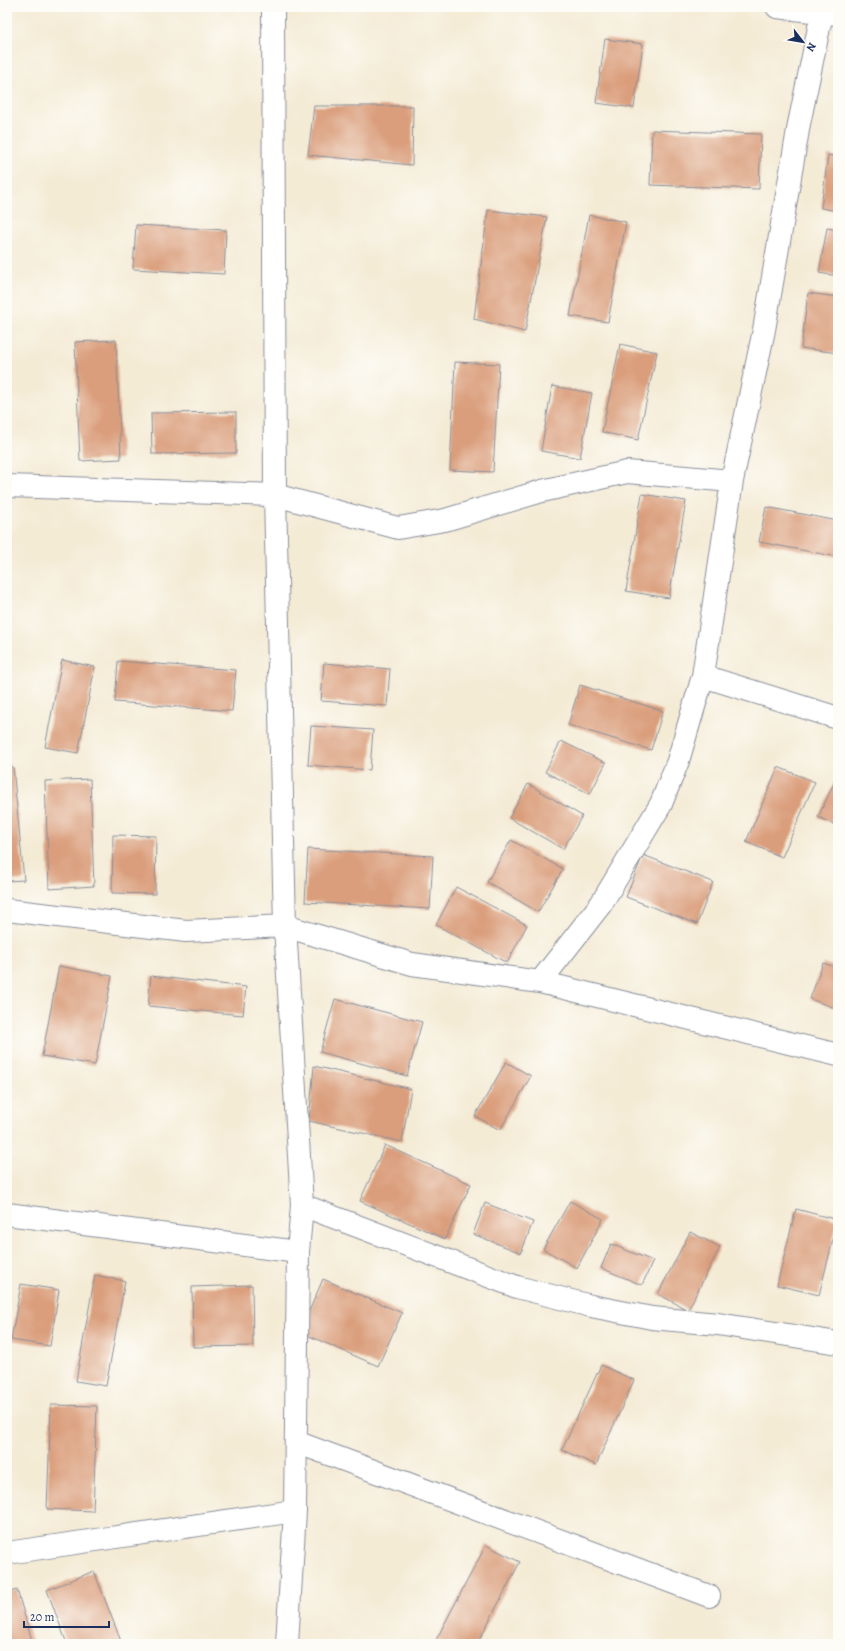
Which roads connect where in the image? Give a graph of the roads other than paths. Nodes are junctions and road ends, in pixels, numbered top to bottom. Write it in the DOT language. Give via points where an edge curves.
graph roads {
  1 [pos="273,7"];
  2 [pos="777,7"];
  3 [pos="830,13"];
  4 [pos="732,481"];
  5 [pos="7,486"];
  6 [pos="275,495"];
  7 [pos="703,676"];
  8 [pos="838,718"];
  9 [pos="7,910"];
  10 [pos="285,926"];
  11 [pos="540,982"];
  12 [pos="838,1055"];
  13 [pos="302,1205"];
  14 [pos="7,1214"];
  15 [pos="298,1252"];
  16 [pos="838,1344"];
  17 [pos="296,1442"];
  18 [pos="295,1511"];
  19 [pos="7,1553"];
  20 [pos="709,1596"];
  21 [pos="287,1644"];
  1 -- 6 [label="street"];
  2 -- 3 [label="street"];
  3 -- 4 [label="street" via="799,124 764,330"];
  4 -- 6 [label="street" via="627,472 542,491 445,520 398,528"];
  4 -- 7 [label="street"];
  5 -- 6 [label="street"];
  6 -- 10 [label="street"];
  7 -- 8 [label="street"];
  7 -- 11 [label="street" via="678,761 661,804 601,904"];
  9 -- 10 [label="street" via="186,931"];
  10 -- 11 [label="street" via="412,964"];
  10 -- 13 [label="street"];
  11 -- 12 [label="street"];
  13 -- 15 [label="street"];
  13 -- 16 [label="street" via="517,1287 652,1318 718,1324"];
  14 -- 15 [label="street"];
  15 -- 17 [label="street"];
  17 -- 18 [label="street"];
  17 -- 20 [label="street"];
  18 -- 19 [label="street"];
  18 -- 21 [label="street"];
}
